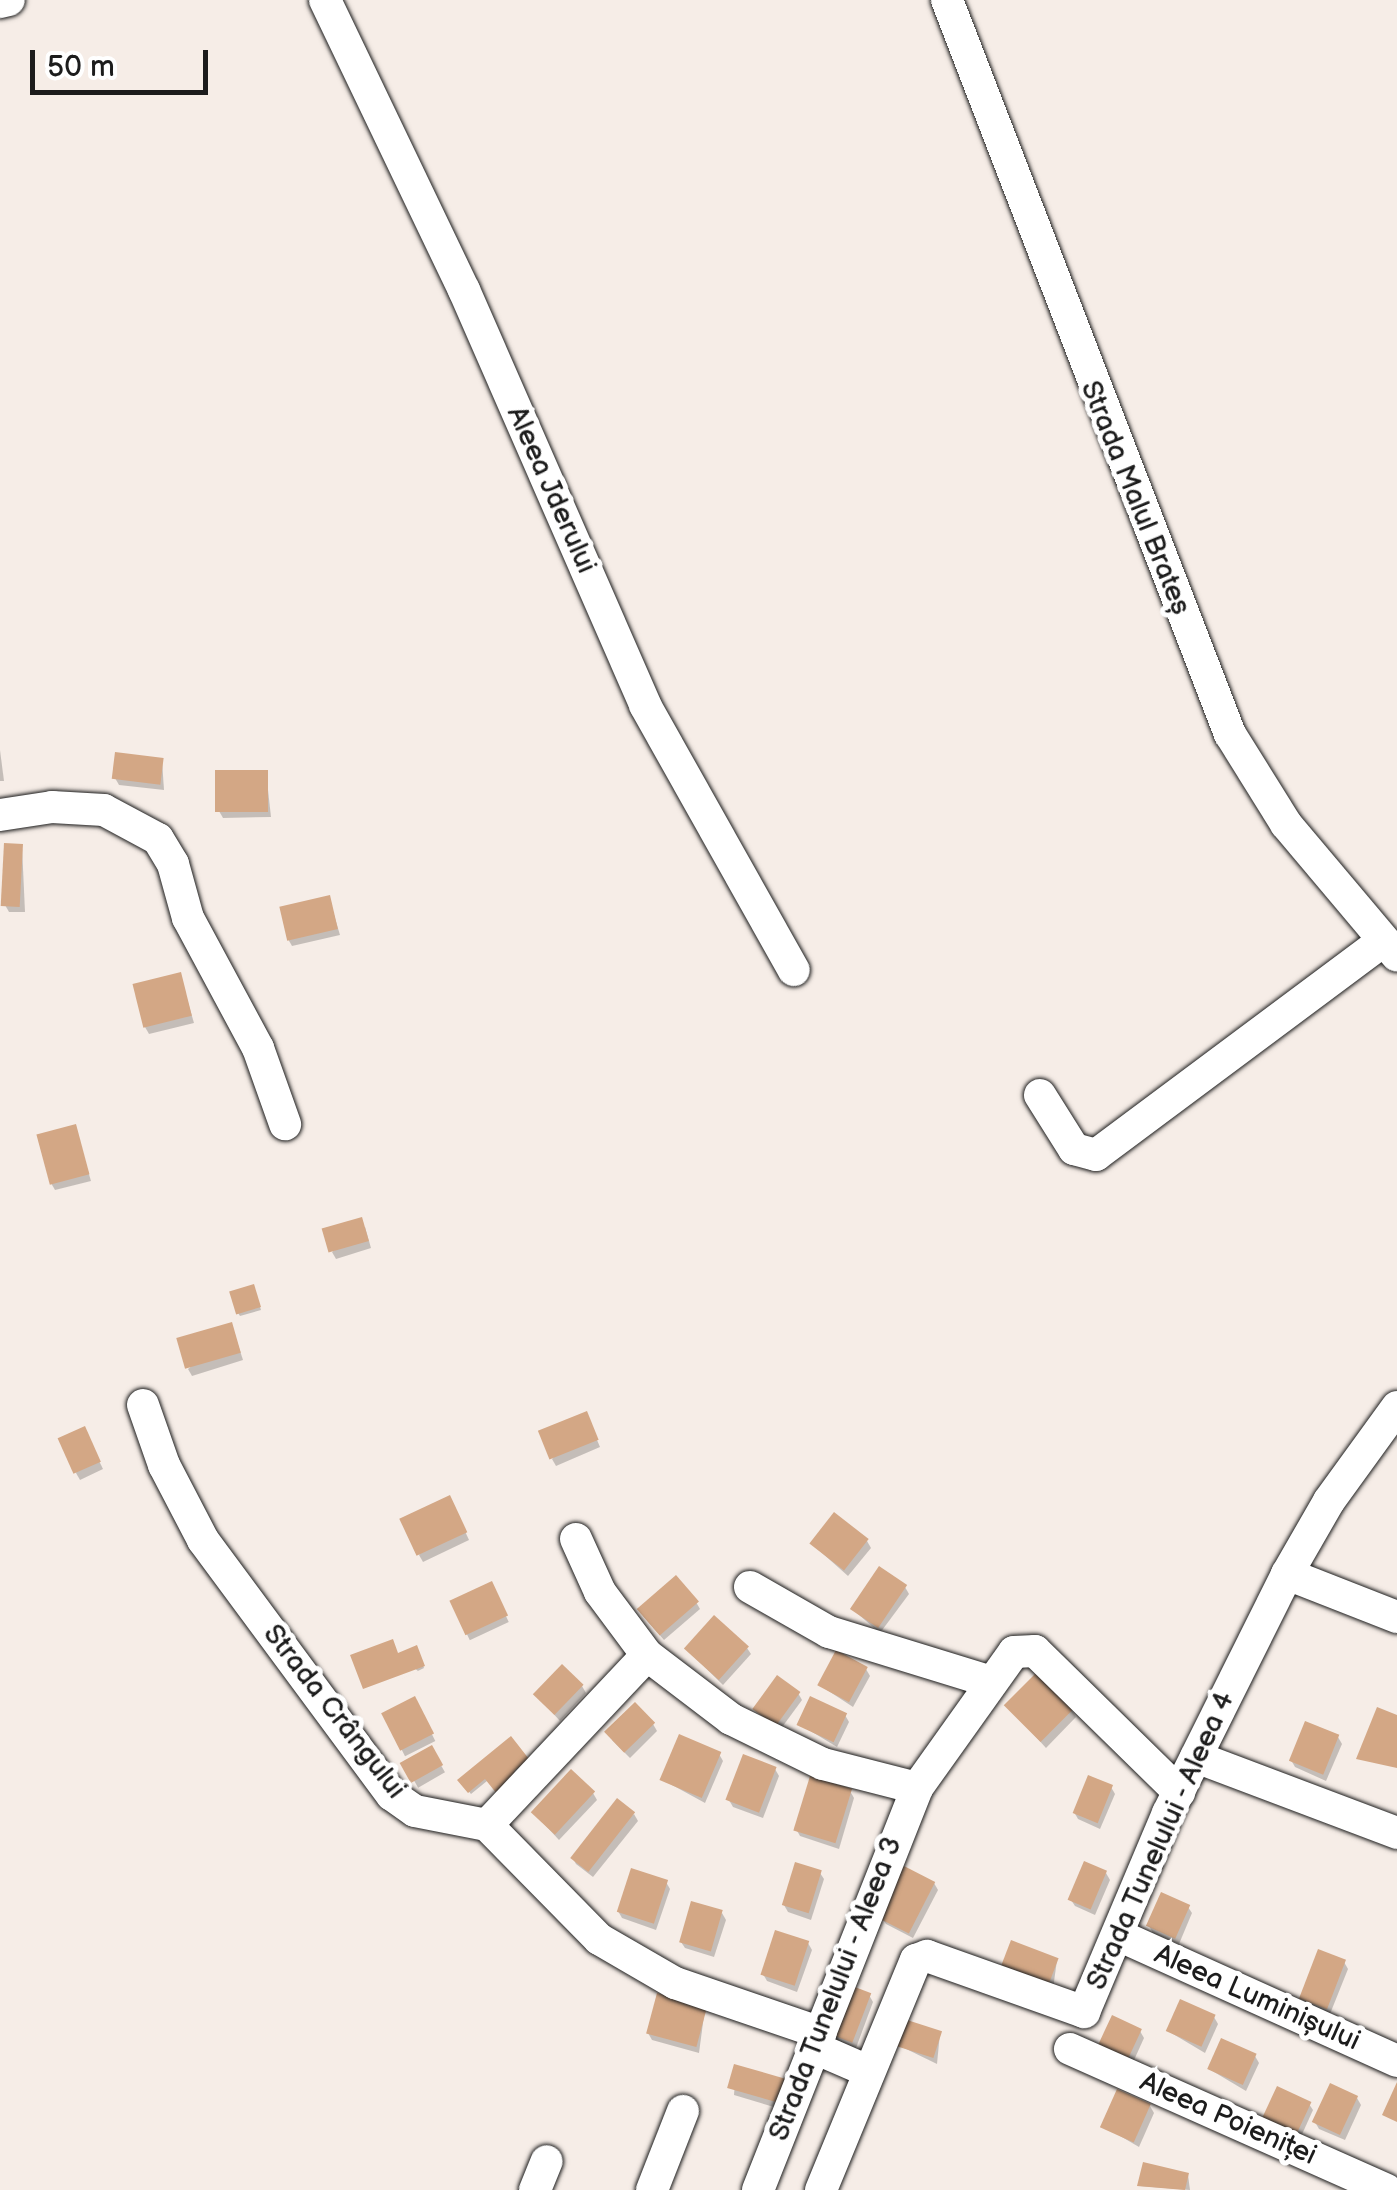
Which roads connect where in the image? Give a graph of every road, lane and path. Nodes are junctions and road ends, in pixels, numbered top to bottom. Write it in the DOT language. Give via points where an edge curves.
graph roads {
  1 [pos="8,0"];
  2 [pos="325,0"];
  3 [pos="947,0"];
  4 [pos="0,2"];
  5 [pos="0,815"];
  6 [pos="1390,949"];
  7 [pos="794,970"];
  8 [pos="1040,1095"];
  9 [pos="284,1124"];
  10 [pos="143,1406"];
  11 [pos="1397,1407"];
  12 [pos="576,1540"];
  13 [pos="1287,1574"];
  14 [pos="750,1587"];
  15 [pos="1397,1616"];
  16 [pos="648,1655"];
  17 [pos="988,1681"];
  18 [pos="1196,1757"];
  19 [pos="916,1788"];
  20 [pos="1179,1792"];
  21 [pos="488,1825"];
  22 [pos="1397,1832"];
  23 [pos="1118,1935"];
  24 [pos="818,2040"];
  25 [pos="1070,2049"];
  26 [pos="1397,2061"];
  27 [pos="868,2072"];
  28 [pos="683,2111"];
  29 [pos="652,2190"];
  30 [pos="758,2190"];
  31 [pos="820,2190"];
  32 [pos="1386,2190"];
  1 -- 4 [label="street"];
  2 -- 7 [label="street, Aleea Jderului" via="464,290 645,705"];
  3 -- 6 [label="street, Strada Malul Brateș" via="1004,162 1230,734 1286,824"];
  5 -- 9 [label="street" via="52,806 104,810 158,839 173,864 188,918 258,1048"];
  6 -- 8 [label="street" via="1096,1155 1074,1149"];
  10 -- 21 [label="street, Strada Crângului" via="202,1540 392,1795 416,1812"];
  11 -- 13 [label="street, Strada Tunelului - Aleea 4" via="1329,1501"];
  12 -- 16 [label="street" via="600,1592"];
  13 -- 15 [label="street"];
  13 -- 18 [label="street, Strada Tunelului - Aleea 4"];
  14 -- 17 [label="street" via="829,1632"];
  16 -- 19 [label="street" via="766,1738 822,1764"];
  16 -- 21 [label="street"];
  17 -- 19 [label="street, Strada Tunelului - Aleea 3"];
  17 -- 20 [label="street, Strada Tunelului - Aleea 3" via="1014,1652 1035,1651"];
  18 -- 20 [label="street, Strada Tunelului - Aleea 4"];
  18 -- 22 [label="street"];
  19 -- 24 [label="street, Strada Tunelului - Aleea 3"];
  20 -- 23 [label="street, Strada Tunelului - Aleea 4"];
  21 -- 24 [label="street" via="599,1939 675,1984"];
  23 -- 26 [label="street, Aleea Luminișului"];
  23 -- 27 [label="street, Strada Tunelului - Aleea 4" via="1084,2012 927,1956 916,1960"];
  24 -- 27 [label="street"];
  24 -- 30 [label="street, Strada Tunelului - Aleea 3"];
  25 -- 32 [label="street, Aleea Poieniței"];
  27 -- 31 [label="street, Strada Tunelului - Aleea 4"];
  28 -- 29 [label="street"];
}
